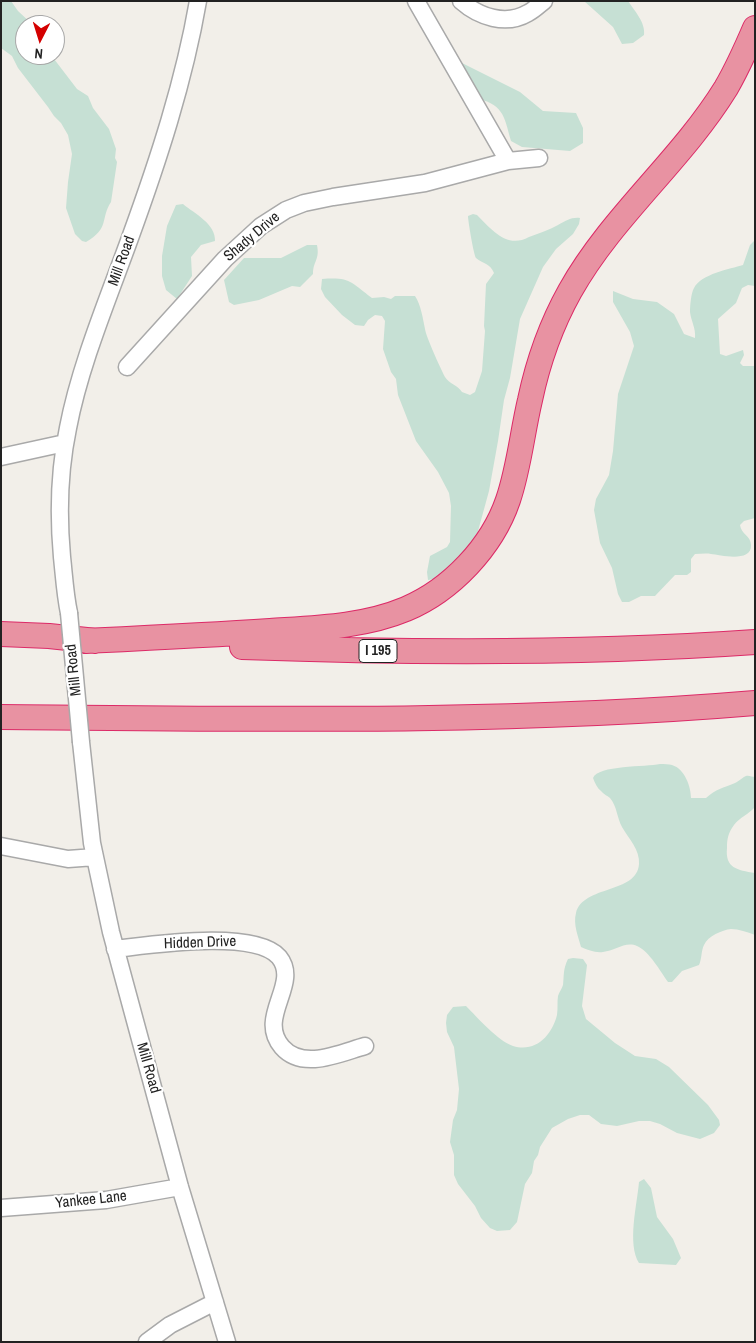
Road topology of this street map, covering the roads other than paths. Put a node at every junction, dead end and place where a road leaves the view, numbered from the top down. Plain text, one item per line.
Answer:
1 (198, 1) edge
2 (416, 1) edge
3 (461, 1) edge
4 (544, 1) edge
5 (755, 28) edge
6 (539, 158) dead end
7 (508, 161) junction
8 (127, 368) dead end
9 (65, 444) junction
10 (1, 457) edge
11 (1, 634) edge
12 (86, 641) junction
13 (755, 642) edge
14 (755, 703) edge
15 (1, 716) edge
16 (1, 846) edge
17 (94, 857) junction
18 (115, 949) junction
19 (365, 1046) dead end
20 (180, 1187) junction
21 (1, 1208) edge
22 (215, 1302) junction
23 (147, 1342) edge
24 (227, 1342) edge

1 - 9 street, Mill Road
2 - 7 street
3 - 4 street
5 - 12 highway
6 - 7 street, Shady Drive
7 - 8 street, Shady Drive
9 - 10 street
9 - 17 street, Mill Road, bridge
11 - 12 highway, I 195
12 - 13 highway, I 195
14 - 15 highway
16 - 17 street
17 - 18 street, Mill Road
18 - 19 street, Hidden Drive
18 - 20 street, Mill Road
20 - 21 street, Yankee Lane
20 - 22 street, Mill Road
22 - 23 street
22 - 24 street, Mill Road

